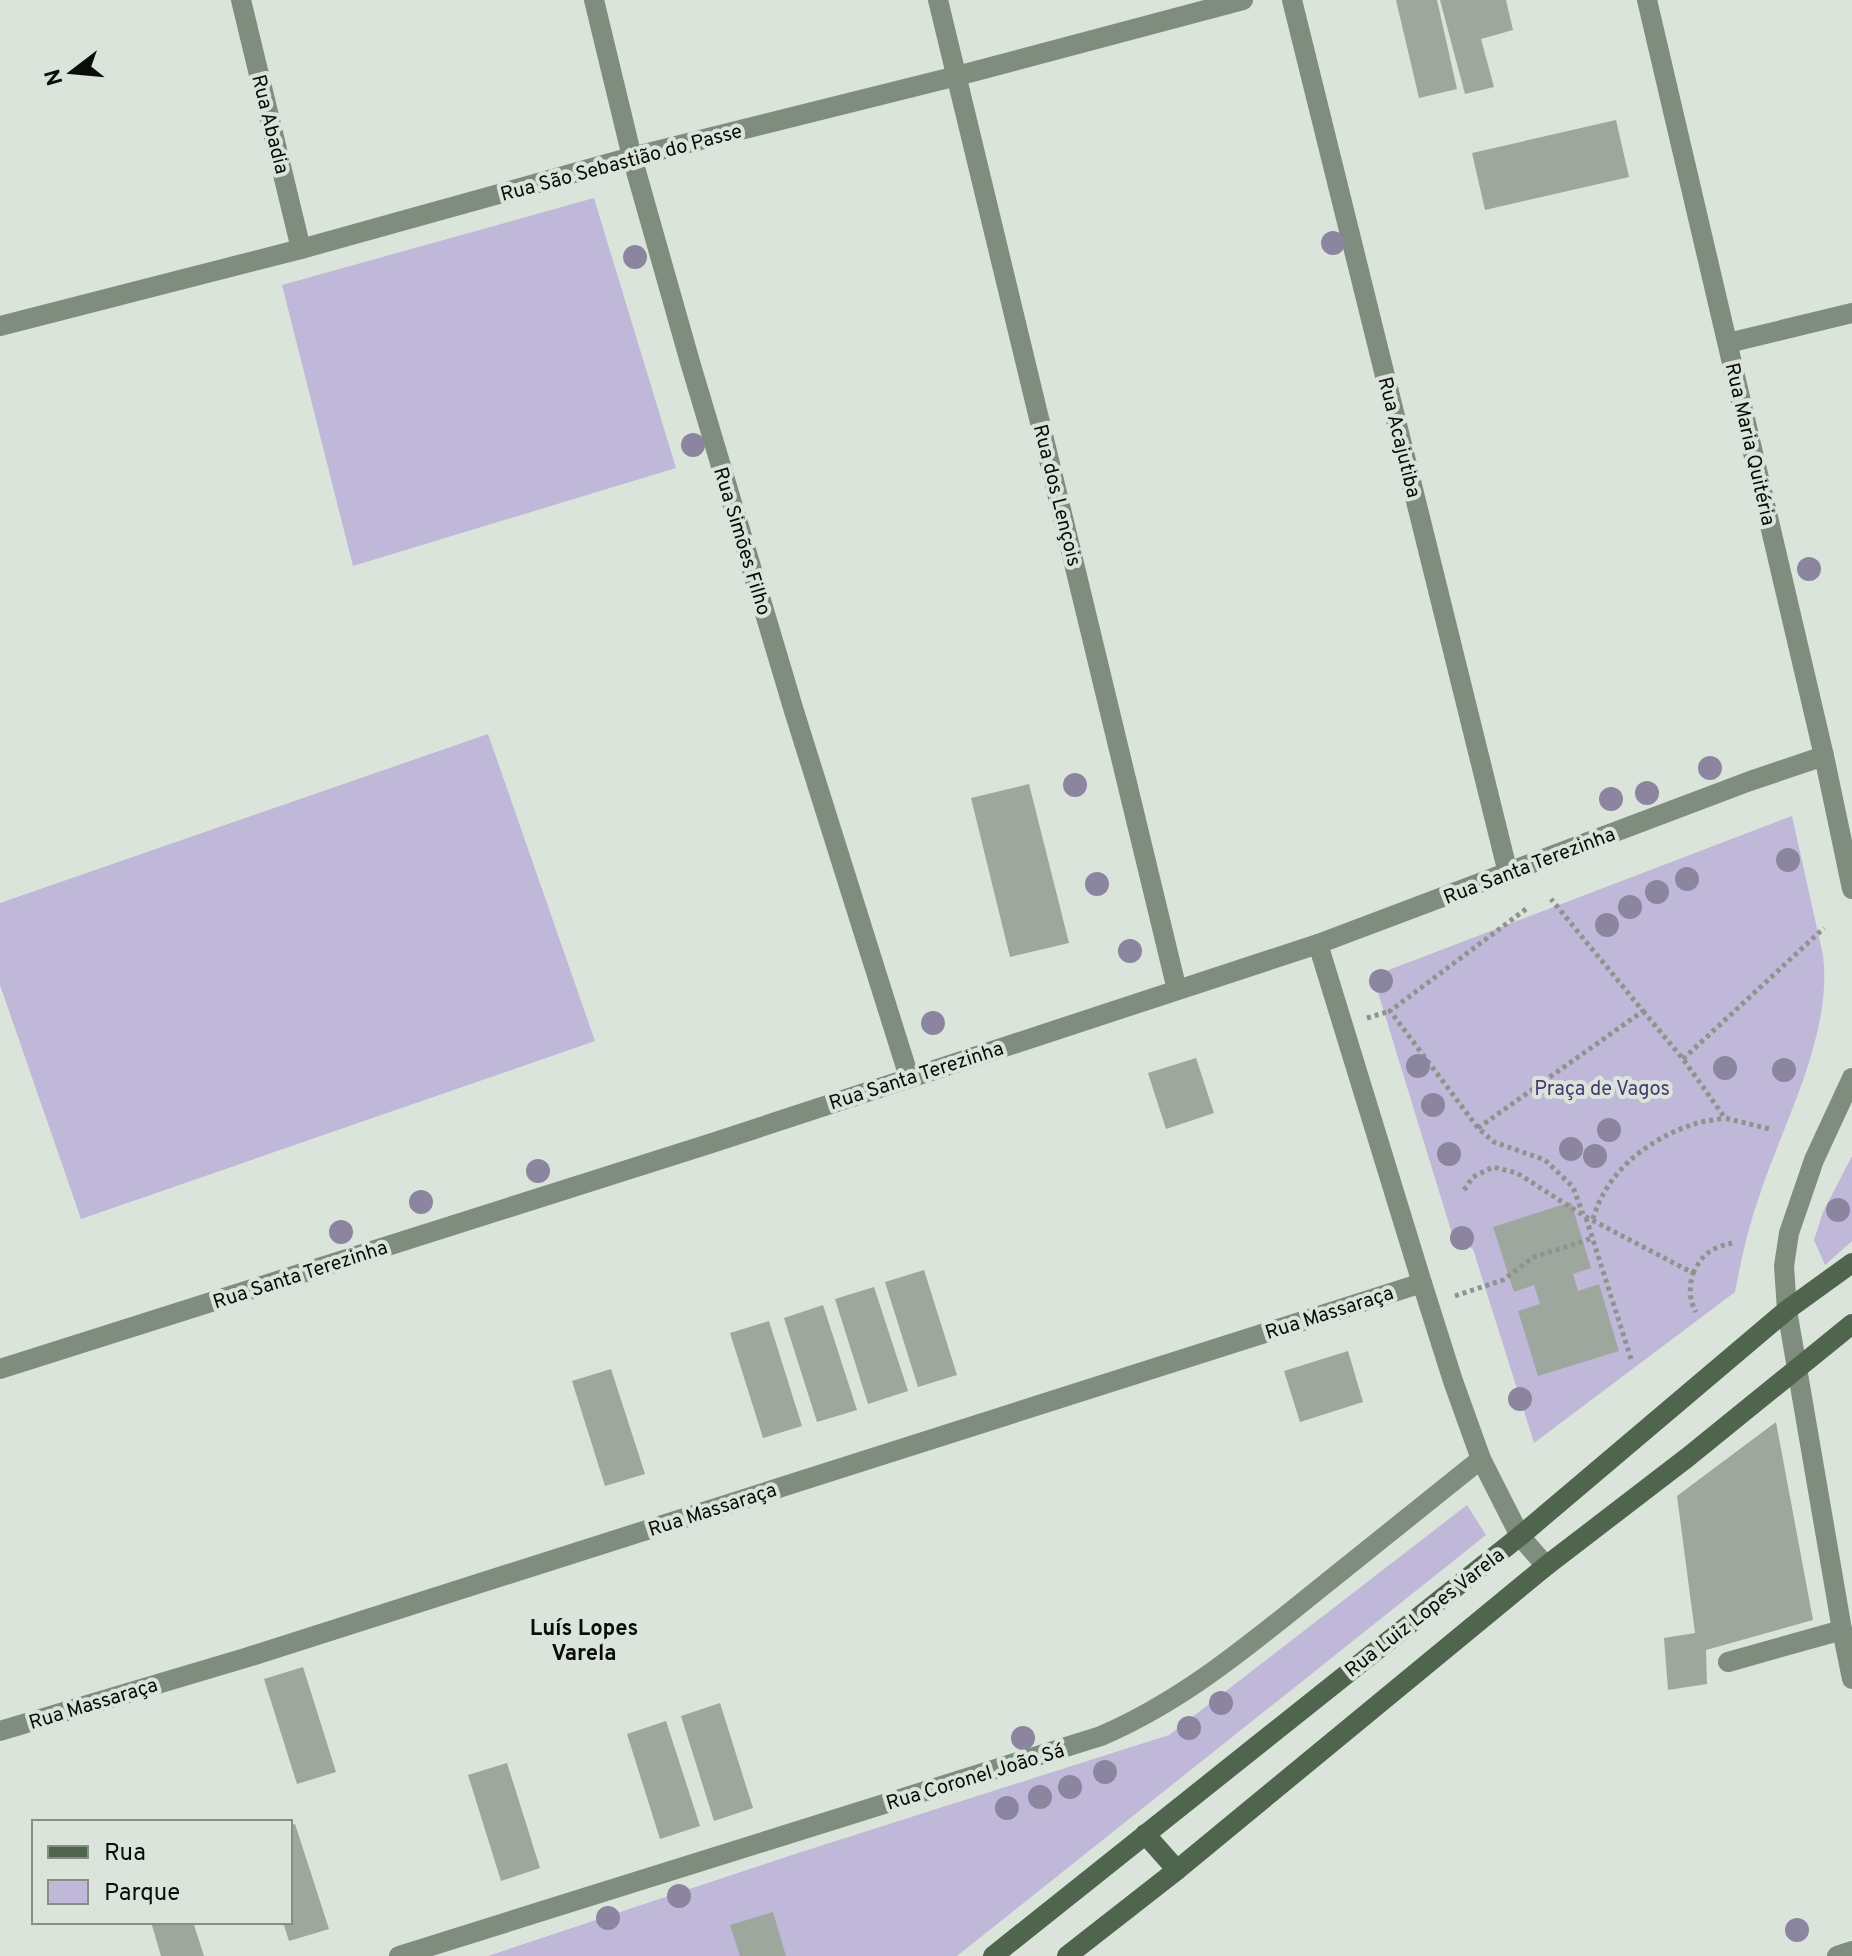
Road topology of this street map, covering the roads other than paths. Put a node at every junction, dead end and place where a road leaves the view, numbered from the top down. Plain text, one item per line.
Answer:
1 (241, 0) edge
2 (594, 0) edge
3 (938, 0) edge
4 (1243, 0) edge
5 (1292, 0) edge
6 (1651, 1) edge
7 (957, 76) junction
8 (632, 157) junction
9 (301, 249) junction
10 (1852, 313) edge
11 (0, 326) edge
12 (1728, 343) junction
13 (1824, 756) junction
14 (1508, 873) junction
15 (1852, 889) edge
16 (1318, 944) junction
17 (1177, 990) junction
18 (909, 1077) junction
19 (1852, 1078) edge
20 (1852, 1263) edge
21 (1422, 1283) junction
22 (1787, 1310) junction
23 (1852, 1324) edge
24 (0, 1369) edge
25 (1797, 1369) junction
26 (1481, 1459) junction
27 (1520, 1536) junction
28 (1546, 1566) junction
29 (1842, 1630) junction
30 (1728, 1662) dead end
31 (1852, 1679) edge
32 (0, 1731) edge
33 (1145, 1834) junction
34 (1177, 1870) junction
35 (1852, 1951) edge
36 (399, 1956) edge
37 (993, 1956) edge
38 (1067, 1956) edge
39 (1837, 1956) edge

1 - 9 street, Rua Abadia
2 - 8 street, Rua Simões Filho
3 - 7 street, Rua dos Lençois
4 - 7 street, Rua São Sebastião do Passe
5 - 14 street, Rua Acajutiba
6 - 12 street, Rua Maria Quitéria
7 - 8 street, Rua São Sebastião do Passe
7 - 17 street, Rua dos Lençois
8 - 9 street, Rua São Sebastião do Passe
8 - 18 street, Rua Simões Filho
9 - 11 street, Rua São Sebastião do Passe
10 - 12 street
12 - 13 street, Rua Maria Quitéria
13 - 14 street, Rua Santa Terezinha
13 - 15 street, Rua Maria Quitéria
14 - 16 street, Rua Santa Terezinha
16 - 17 street, Rua Santa Terezinha
16 - 21 street
17 - 18 street, Rua Santa Terezinha
18 - 24 street, Rua Santa Terezinha
19 - 22 street
20 - 22 main road, Rua Luiz Lopes Varela
21 - 26 street
21 - 32 street, Rua Massaraça
22 - 25 street
22 - 27 main road, Rua Luiz Lopes Varela
23 - 25 main road, Rua Luiz Lopes Varela
25 - 28 main road, Rua Luiz Lopes Varela
25 - 29 street
26 - 27 street
26 - 36 street, Rua Coronel João Sá
27 - 28 street
27 - 33 main road, Rua Luiz Lopes Varela
28 - 34 main road, Rua Luiz Lopes Varela
29 - 30 street
29 - 31 street
33 - 34 main road
33 - 37 main road, Rua Luiz Lopes Varela
34 - 38 main road, Rua Luiz Lopes Varela
35 - 39 street

